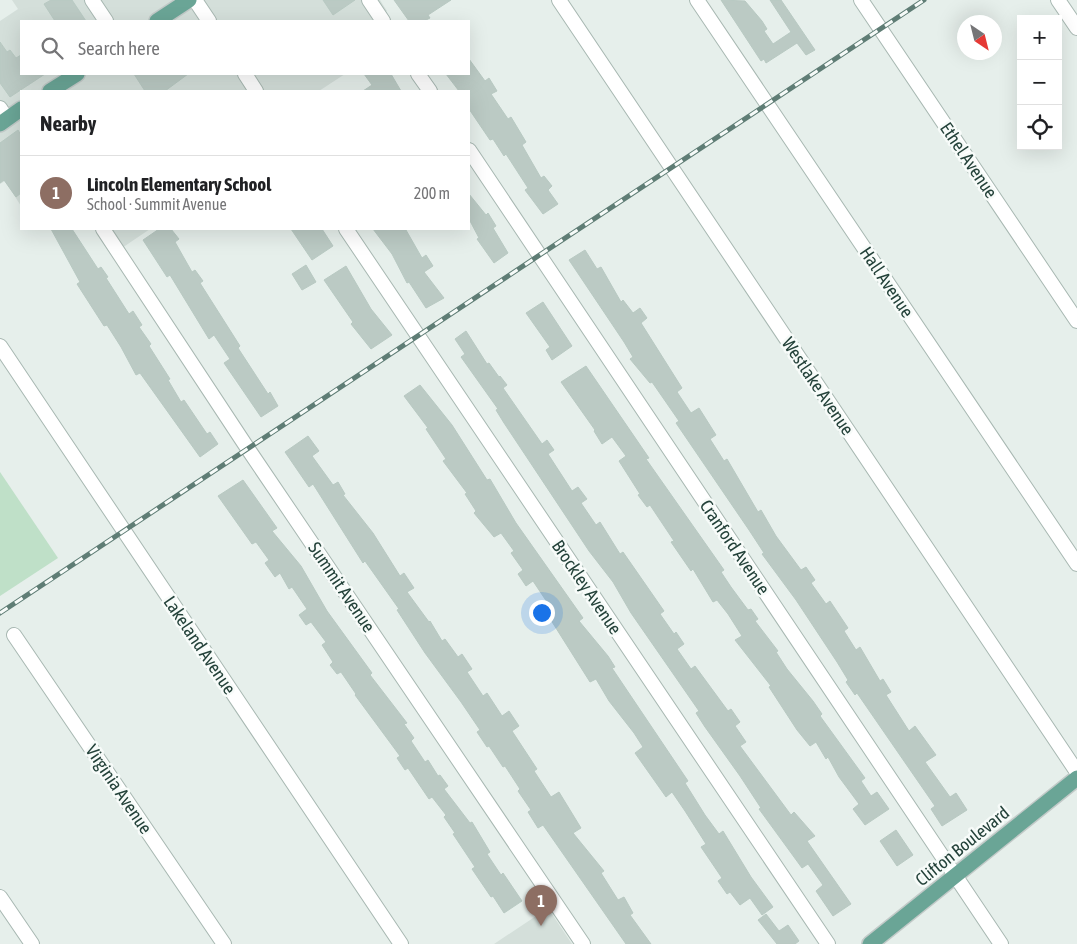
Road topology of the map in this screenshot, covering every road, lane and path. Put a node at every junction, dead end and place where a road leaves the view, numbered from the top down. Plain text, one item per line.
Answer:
1 (92, 0) edge
2 (189, 0) edge
3 (195, 0) edge
4 (369, 0) edge
5 (559, 0) edge
6 (697, 0) edge
7 (861, 0) edge
8 (1058, 0) edge
9 (105, 20) edge
10 (159, 20) edge
11 (209, 20) edge
12 (382, 20) edge
13 (1077, 28) edge
14 (75, 75) edge
15 (246, 75) edge
16 (419, 75) edge
17 (52, 90) edge
18 (255, 90) edge
19 (429, 90) edge
20 (20, 110) edge
21 (2, 117) edge
22 (470, 151) edge
23 (104, 230) edge
24 (347, 230) edge
25 (1077, 321) edge
26 (0, 346) edge
27 (1077, 564) edge
28 (14, 635) dead end
29 (1077, 772) edge
30 (1077, 778) edge
31 (955, 875) junction
32 (0, 897) edge
33 (32, 944) edge
34 (224, 944) edge
35 (401, 944) edge
36 (583, 944) edge
37 (828, 944) edge
38 (870, 944) edge
39 (1001, 944) edge

1 - 9 street
2 - 10 main road
3 - 11 street
4 - 12 street
5 - 29 street, Westlake Avenue
6 - 27 street, Hall Avenue
7 - 25 street, Ethel Avenue
8 - 13 street
14 - 17 main road
15 - 18 street
16 - 19 street
20 - 21 main road
22 - 31 street, Cranford Avenue
23 - 36 street, Summit Avenue
24 - 37 street, Brockley Avenue
26 - 35 street, Lakeland Avenue
28 - 34 street, Virginia Avenue
30 - 31 main road, Clifton Boulevard
31 - 38 main road, Clifton Boulevard
31 - 39 street, Cranford Avenue
32 - 33 street

